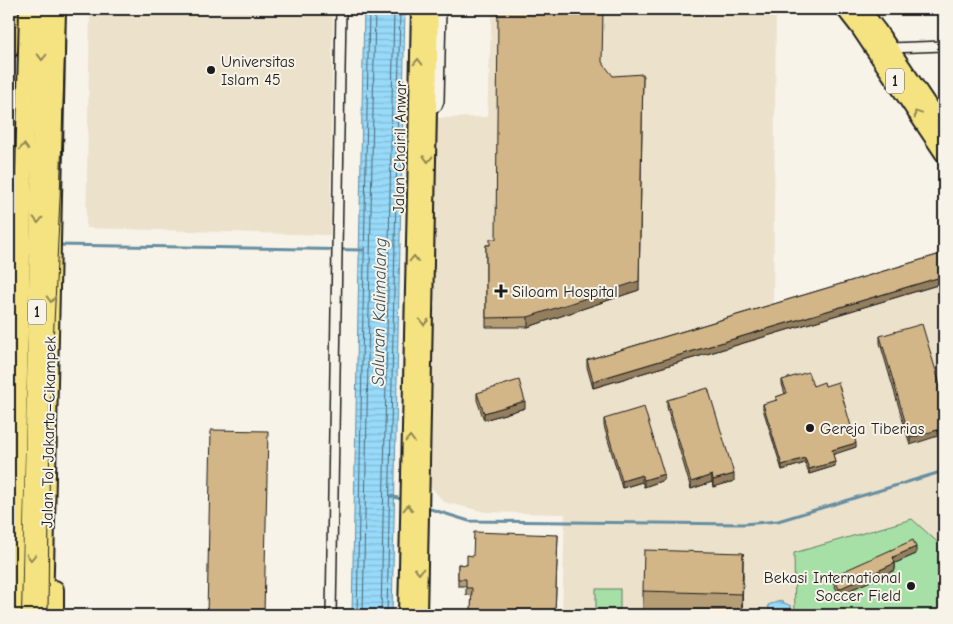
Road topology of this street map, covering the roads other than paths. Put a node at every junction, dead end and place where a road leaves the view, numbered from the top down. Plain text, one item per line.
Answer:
1 (10, 9) edge
2 (28, 9) edge
3 (43, 9) edge
4 (57, 9) edge
5 (341, 9) edge
6 (419, 9) edge
7 (431, 9) edge
8 (441, 9) edge
9 (845, 9) edge
10 (861, 9) edge
11 (944, 46) edge
12 (889, 48) junction
13 (9, 50) edge
14 (423, 111) junction
15 (944, 130) edge
16 (944, 154) edge
17 (47, 488) junction
18 (414, 528) junction
19 (13, 615) edge
20 (30, 615) edge
21 (44, 615) edge
22 (55, 615) edge
23 (331, 615) edge
24 (406, 615) edge
25 (419, 615) edge

1 - 13 highway
19 -> 2 highway, 1
3 -> 20 highway, 1
4 -> 17 highway, Jalan Tol Jakarta–Cikampek / 1
5 - 23 street
14 -> 6 main road, Jalan Chairil Anwar
7 - 14 main road, Jalan Chairil Anwar
8 - 14 street
16 -> 9 highway, 1
10 - 12 highway, 1
11 - 12 street
12 - 15 highway, 1
14 - 18 main road, Jalan Chairil Anwar
17 - 21 highway, Jalan Tol Jakarta–Cikampek / 1
17 - 22 highway
18 - 24 main road, Jalan Chairil Anwar
18 -> 25 main road, Jalan Chairil Anwar

